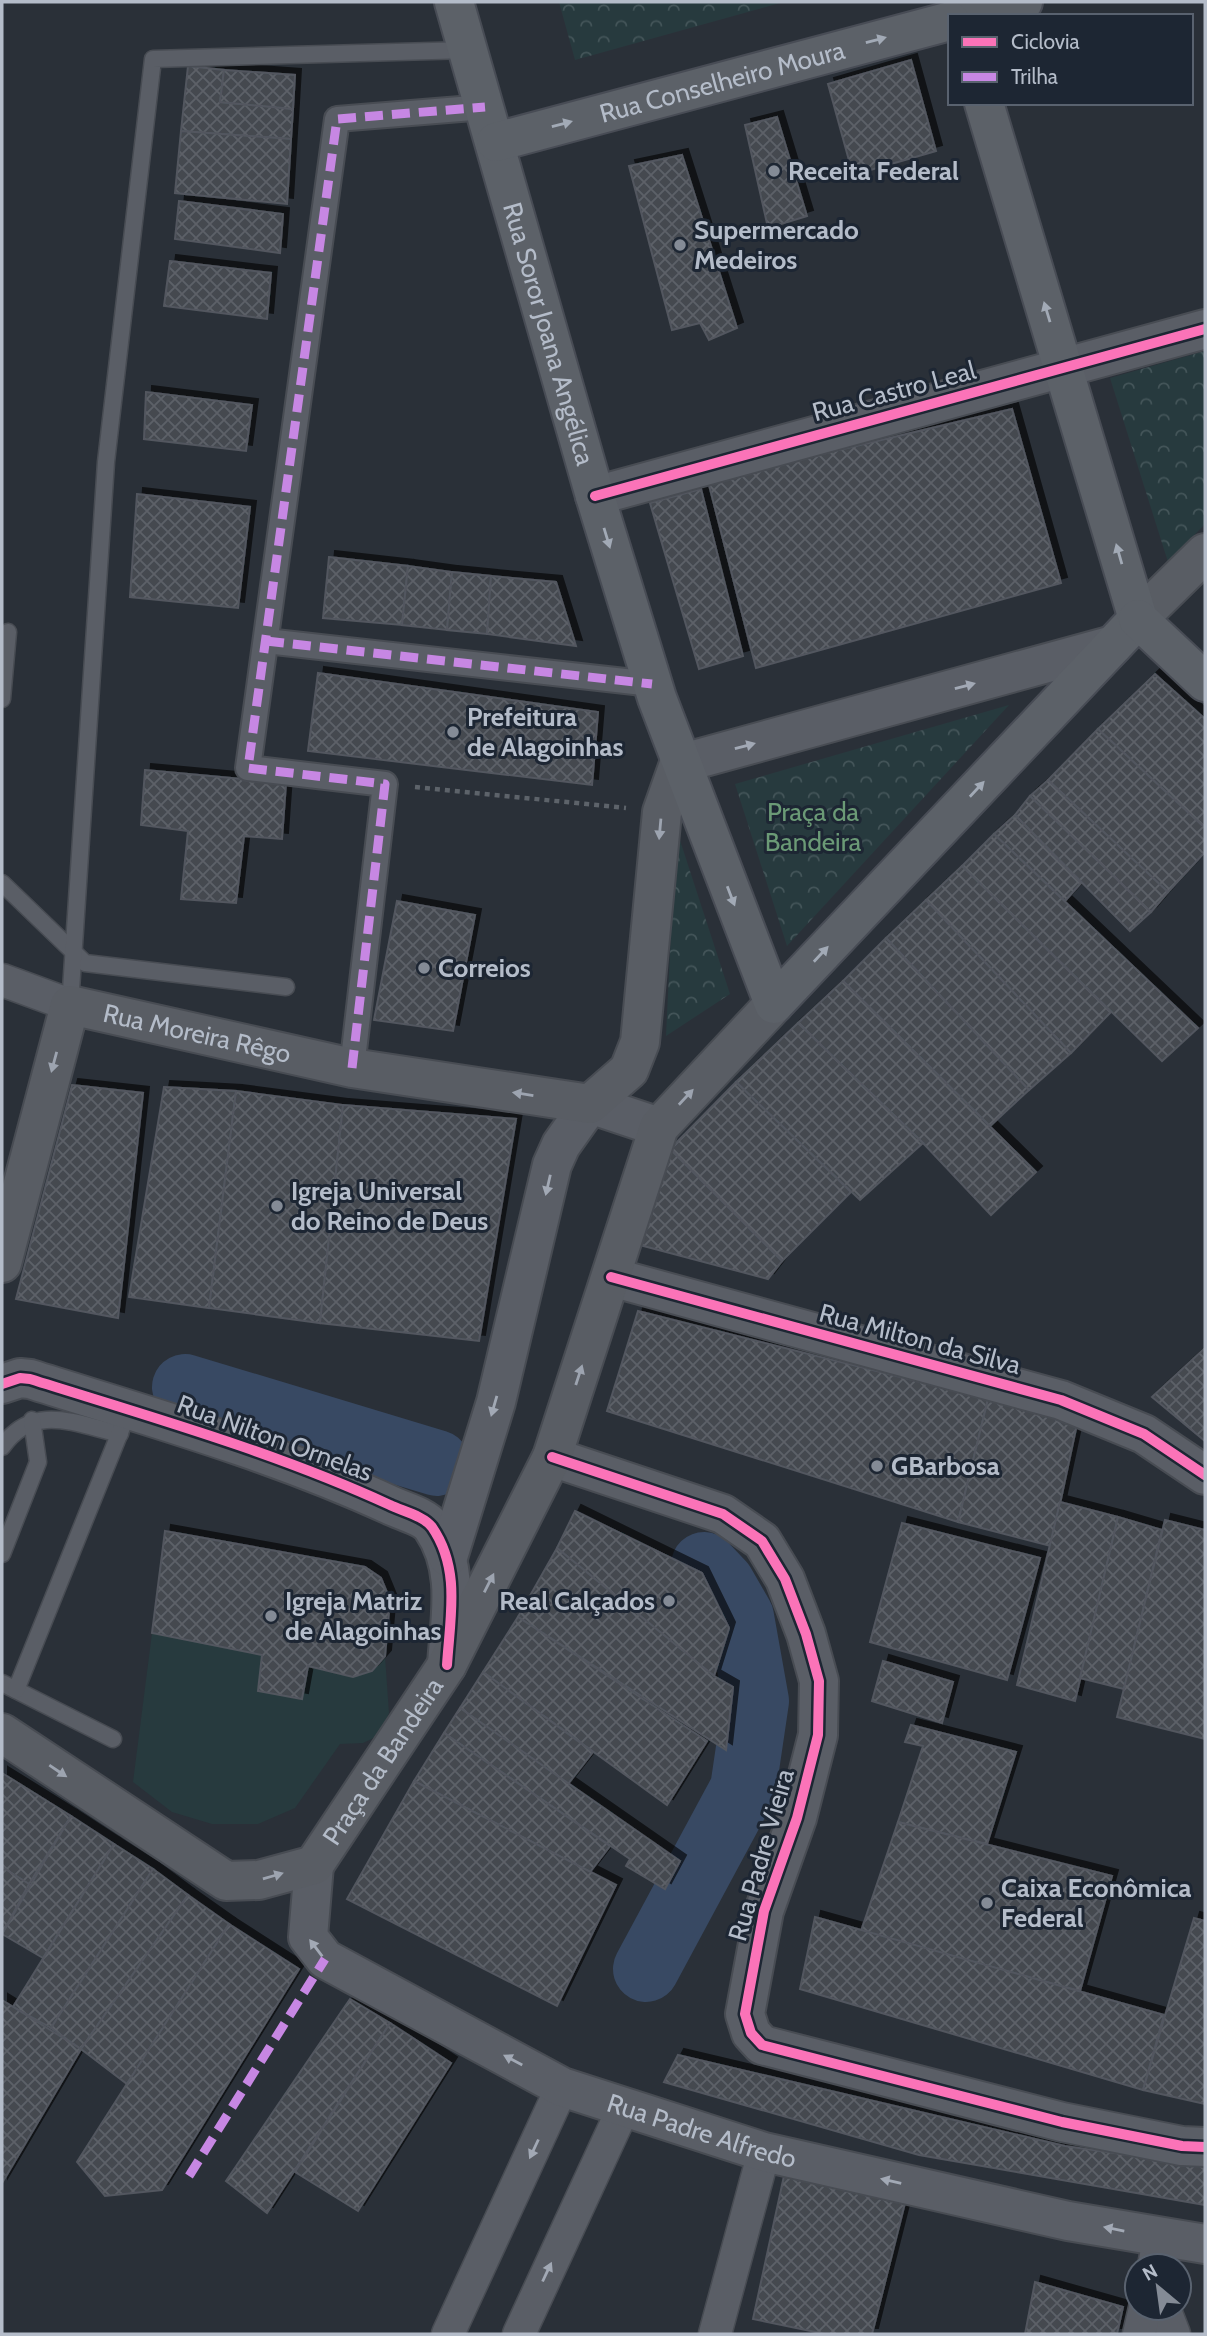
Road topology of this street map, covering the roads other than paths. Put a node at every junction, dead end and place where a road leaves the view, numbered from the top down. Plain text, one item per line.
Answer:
1 (454, 2) edge
2 (1023, 2) edge
3 (977, 14) edge
4 (948, 21) edge
5 (468, 50) junction
6 (985, 105) edge
7 (490, 124) junction
8 (1205, 329) edge
9 (1064, 368) junction
10 (594, 496) junction
11 (1205, 553) edge
12 (8, 632) dead end
13 (1125, 632) junction
14 (266, 641) junction
15 (1205, 682) edge
16 (652, 684) junction
17 (2, 699) edge
18 (680, 764) junction
19 (2, 883) edge
20 (74, 953) junction
21 (2, 980) edge
22 (286, 987) dead end
23 (774, 1003) junction
24 (69, 1005) junction
25 (352, 1068) junction
26 (590, 1104) junction
27 (659, 1126) junction
28 (2, 1263) edge
29 (611, 1277) junction
30 (2, 1384) edge
31 (32, 1420) junction
32 (125, 1422) junction
33 (2, 1447) edge
34 (552, 1457) junction
35 (1205, 1475) edge
36 (2, 1554) edge
37 (448, 1557) junction
38 (447, 1665) junction
39 (9, 1686) edge
40 (2, 1733) edge
41 (113, 1739) dead end
42 (314, 1865) junction
43 (562, 2087) junction
44 (624, 2106) junction
45 (1205, 2147) edge
46 (764, 2152) junction
47 (1205, 2244) edge
48 (1157, 2252) edge
49 (448, 2334) edge
50 (519, 2334) edge
51 (715, 2334) edge

1 - 5 main road, Rua Soror Joana Angélica
2 - 3 main road
7 -> 4 main road, Rua Conselheiro Moura
5 - 7 main road, Rua Soror Joana Angélica
5 - 20 lane
9 -> 6 main road
7 - 10 main road, Rua Soror Joana Angélica
7 - 14 street
8 - 9 street, Rua Castro Leal
9 - 10 street, Rua Castro Leal
13 -> 9 main road
10 -> 16 main road, Rua Soror Joana Angélica
11 - 13 main road
12 - 17 lane
13 - 15 main road
18 -> 13 street
23 -> 13 main road, Praça da Bandeira
14 - 16 street
14 - 25 street
16 - 18 main road, Rua Soror Joana Angélica
18 -> 23 main road
18 -> 26 main road
19 - 20 lane
20 - 22 lane
20 - 24 lane
21 - 24 street
27 -> 23 main road, Praça da Bandeira
24 - 25 main road, Rua Moreira Rêgo
24 -> 28 main road, Rua Moreira Rêgo
26 -> 25 main road, Rua Moreira Rêgo
26 - 27 street
26 -> 37 street
27 - 29 main road, Praça da Bandeira
34 -> 29 main road, Praça da Bandeira
29 - 35 street, Rua Milton da Silva
30 - 32 street, Rua Nilton Ornelas
31 - 32 lane
31 - 33 lane
31 - 36 lane
32 - 37 street, Rua Nilton Ornelas
32 - 39 lane
38 -> 34 main road, Praça da Bandeira
34 - 45 street, Rua Padre Vieira
37 - 38 street, Rua Nilton Ornelas
38 - 42 main road, Praça da Bandeira
39 - 41 lane
40 -> 42 main road, Praça da Bandeira
43 -> 42 street, Rua Padre Alfredo
43 - 44 street, Rua Padre Alfredo
43 -> 49 street
44 - 46 street, Rua Padre Alfredo
50 -> 44 street
48 -> 46 street, Rua Padre Alfredo
46 - 51 street
47 - 48 street, Rua Padre Alfredo

